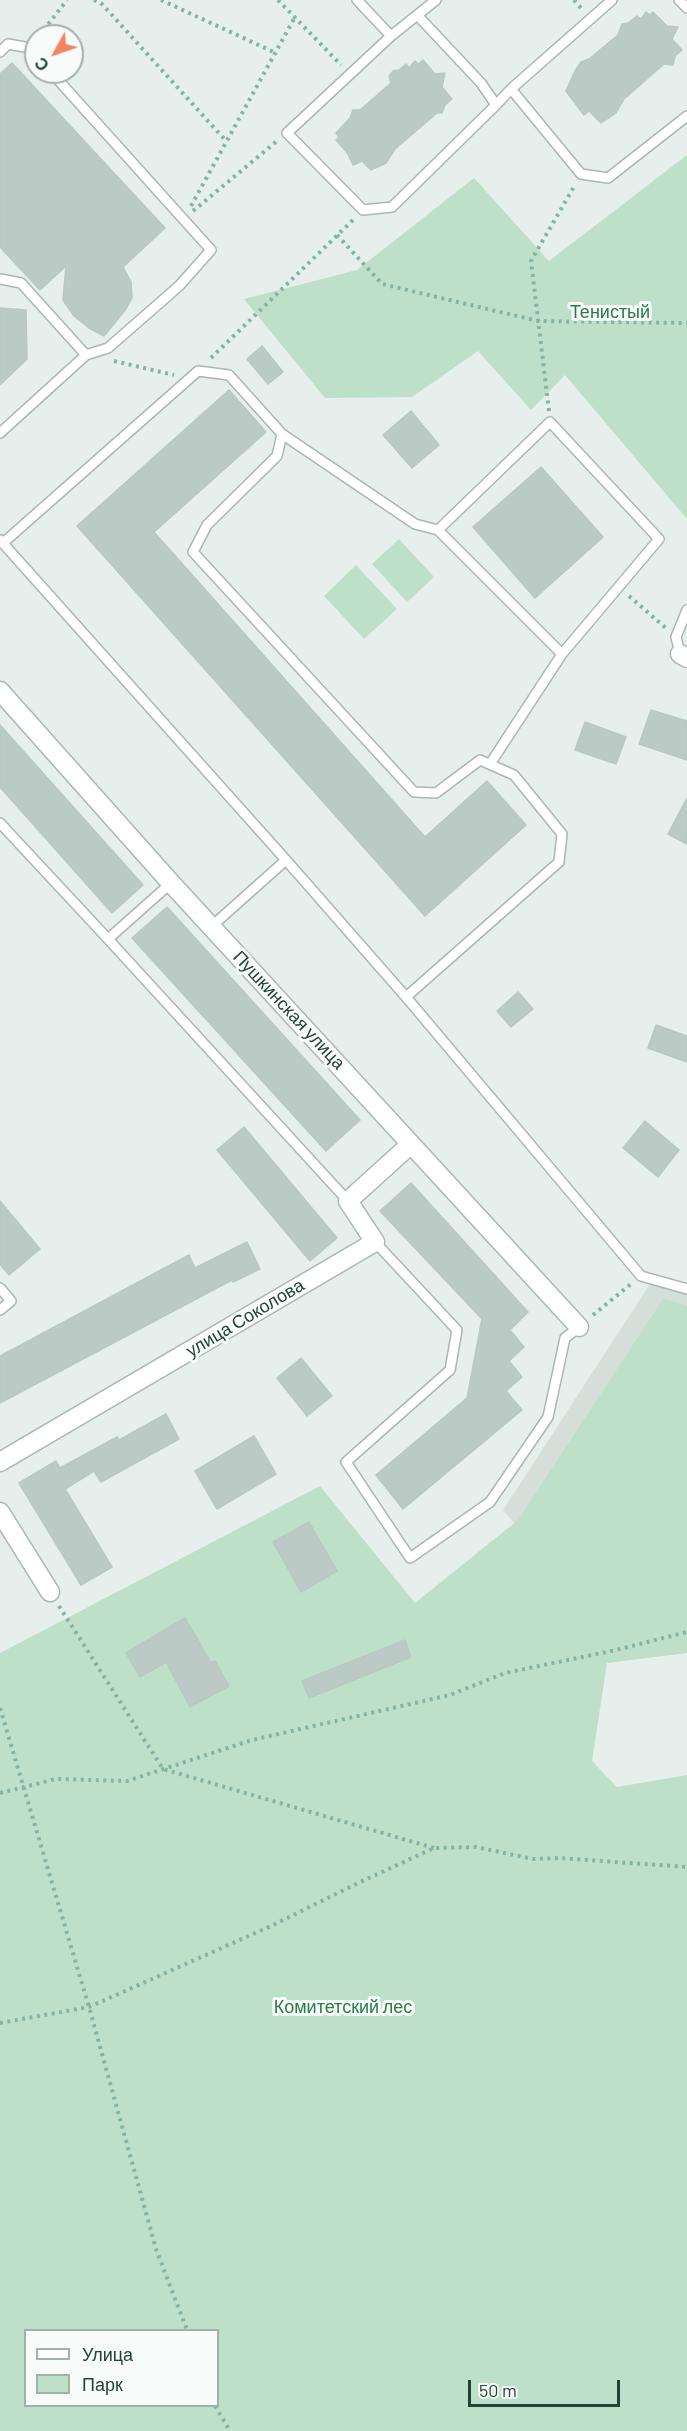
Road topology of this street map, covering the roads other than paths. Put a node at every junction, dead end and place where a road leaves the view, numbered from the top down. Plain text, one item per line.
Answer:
1 (357, 0) edge
2 (436, 0) edge
3 (612, 0) edge
4 (679, 0) edge
5 (687, 8) edge
6 (418, 16) junction
7 (391, 36) junction
8 (24, 47) edge
9 (0, 52) edge
10 (62, 84) edge
11 (511, 89) junction
12 (496, 105) junction
13 (687, 116) edge
14 (0, 279) edge
15 (86, 355) junction
16 (0, 433) edge
17 (282, 434) junction
18 (438, 530) junction
19 (1, 542) edge
20 (687, 610) edge
21 (681, 650) edge
22 (562, 654) junction
23 (0, 692) edge
24 (490, 764) junction
25 (0, 823) edge
26 (286, 860) junction
27 (171, 883) junction
28 (212, 926) junction
29 (108, 939) junction
30 (406, 997) junction
31 (411, 1144) junction
32 (348, 1201) junction
33 (375, 1242) junction
34 (0, 1288) edge
35 (687, 1289) edge
36 (0, 1310) edge
37 (579, 1327) joint
38 (0, 1462) edge
39 (0, 1512) edge
40 (50, 1592) road end

1 - 7 lane
2 - 6 lane
3 - 11 lane
4 - 5 lane
6 - 7 lane
6 - 12 lane
7 - 12 lane
8 - 9 lane
10 - 15 lane
11 - 12 lane
11 - 13 lane
14 - 15 lane
15 - 16 lane
17 - 18 lane
17 - 19 lane
17 - 24 lane
18 - 22 lane
18 - 22 lane
19 - 26 lane
20 - 21 lane
22 - 24 lane
23 - 27 street, Пушкинская улица
24 - 30 lane
25 - 29 lane
26 - 28 lane
26 - 30 lane
27 - 28 street, Пушкинская улица
27 - 29 lane
28 - 31 street, Пушкинская улица
29 - 32 lane
30 - 35 lane
31 - 32 street
31 - 37 street, Пушкинская улица
32 - 33 street
33 - 37 lane
33 - 38 street, улица Соколова
34 - 36 lane
39 - 40 street

